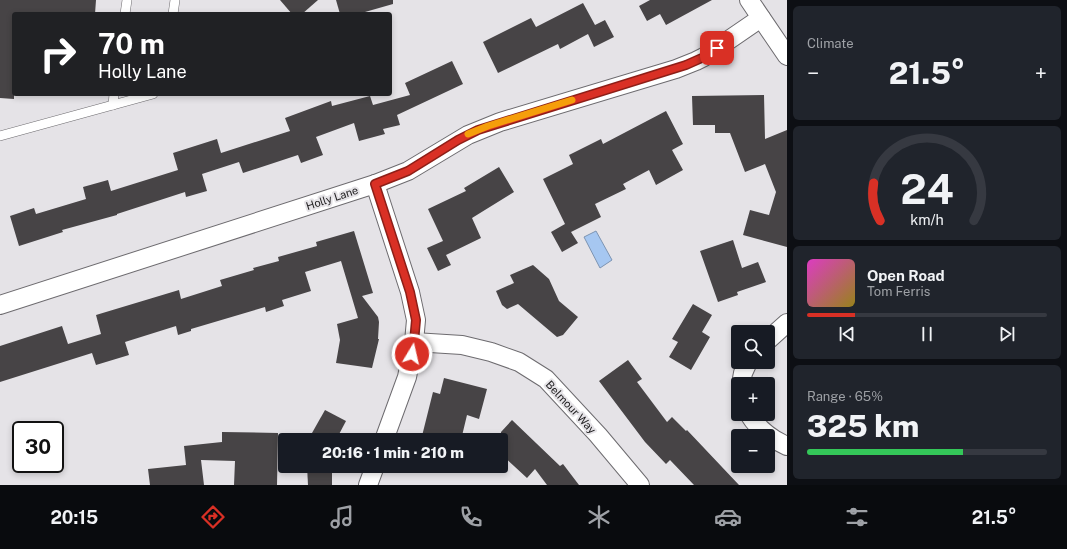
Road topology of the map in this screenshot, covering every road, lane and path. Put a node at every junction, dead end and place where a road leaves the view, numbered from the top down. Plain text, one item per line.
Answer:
1 (127, 0) edge
2 (175, 0) edge
3 (749, 0) edge
4 (125, 12) edge
5 (173, 12) edge
6 (761, 18) junction
7 (787, 56) edge
8 (114, 96) edge
9 (145, 96) edge
10 (113, 105) junction
11 (0, 136) edge
12 (375, 184) junction
13 (0, 305) edge
14 (787, 323) edge
15 (775, 334) edge
16 (414, 342) junction
17 (754, 421) edge
18 (386, 433) edge
19 (787, 446) edge
20 (372, 473) edge
21 (368, 485) edge
22 (640, 485) edge

1 - 4 lane
2 - 5 lane
3 - 6 street
6 - 7 street
6 - 12 street, Holly Lane
8 - 10 lane
9 - 10 lane
10 - 11 lane
12 - 13 street, Holly Lane
12 - 16 street
14 - 15 street
16 - 18 street
16 - 22 street, Belmour Way
17 - 19 street
20 - 21 street

